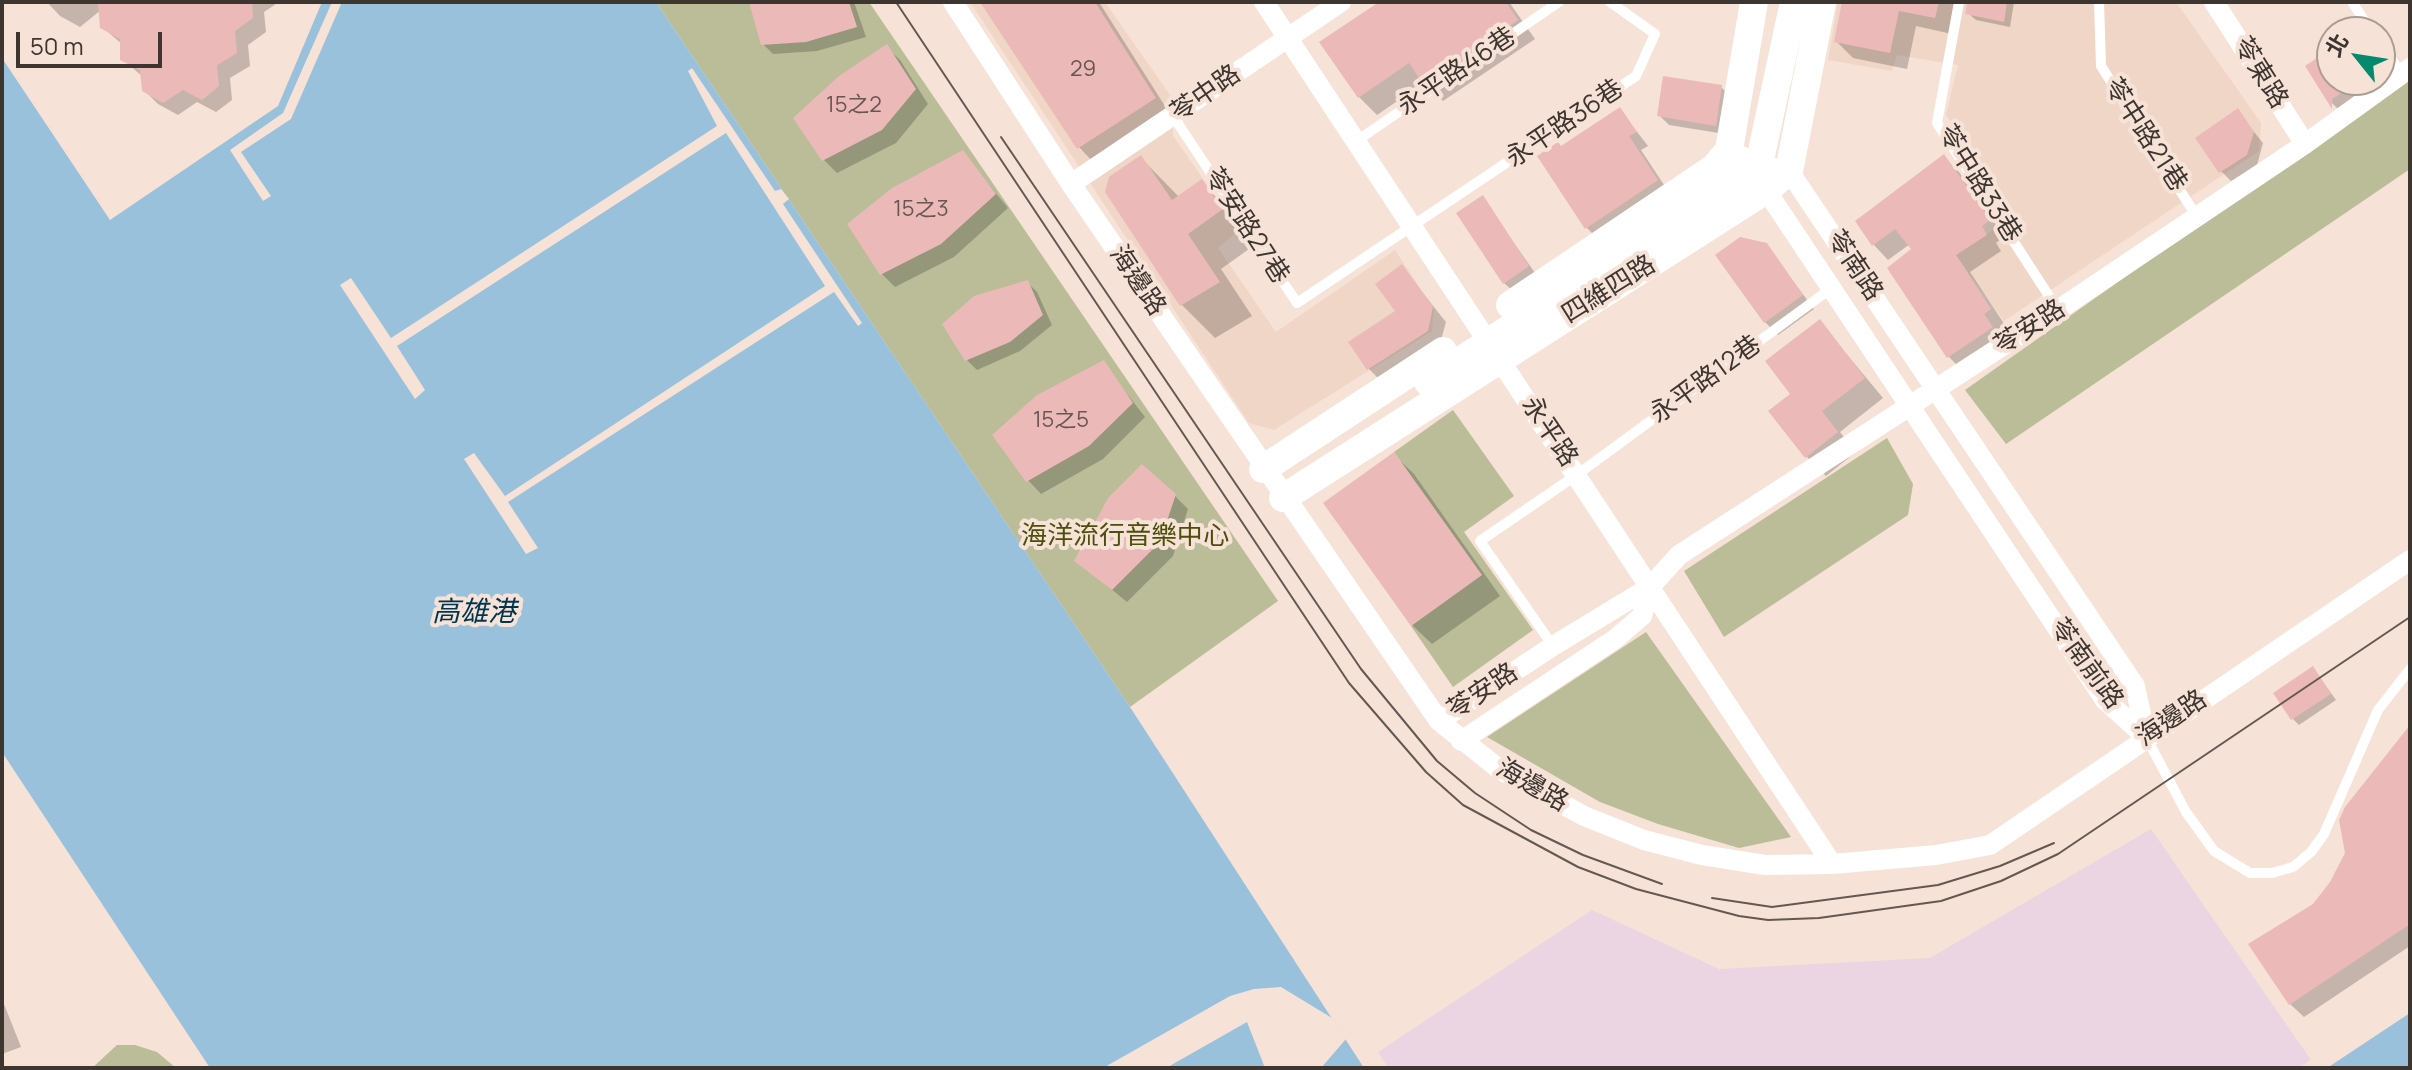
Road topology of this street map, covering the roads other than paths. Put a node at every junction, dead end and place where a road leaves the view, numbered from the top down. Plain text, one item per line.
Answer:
1 (953, 2) edge
2 (1264, 2) edge
3 (1341, 2) edge
4 (1559, 2) edge
5 (1610, 2) edge
6 (1754, 2) edge
7 (1794, 2) edge
8 (1822, 2) edge
9 (1959, 2) edge
10 (2099, 2) edge
11 (2214, 2) edge
12 (1287, 38) junction
13 (2406, 71) edge
14 (1173, 116) junction
15 (1355, 142) junction
16 (2305, 144) junction
17 (1729, 150) junction
18 (1789, 171) junction
19 (1762, 178) junction
20 (1071, 184) junction
21 (2197, 217) junction
22 (1410, 228) junction
23 (1833, 287) junction
24 (2058, 310) junction
25 (1488, 343) junction
26 (1936, 386) junction
27 (1911, 403) junction
28 (1578, 474) junction
29 (1273, 484) junction
30 (2410, 560) edge
31 (1650, 587) junction
32 (1553, 646) junction
33 (2410, 669) edge
34 (1439, 721) junction
35 (2146, 737) junction
36 (1461, 741) junction
37 (1832, 864) junction

1 - 20 street, 海邊路
2 - 12 street, 永平路
3 - 12 street, 苓中路
4 - 15 lane, 永平路46巷
5 - 22 lane, 永平路36巷
6 - 17 street
7 - 19 street
8 - 18 street
9 - 24 lane, 苓中路33巷
10 - 21 lane, 苓中路21巷
11 - 16 street, 苓東路
12 - 14 street, 苓中路
12 - 15 street, 永平路
13 - 16 street, 苓安路
14 - 20 street, 苓中路
14 - 22 lane, 苓安路27巷
15 - 22 street, 永平路
16 - 21 street, 苓安路
17 - 19 street, 苓南路
17 - 25 street, 四維四路
18 - 19 street, 四維四路
18 - 26 street, 苓南路
19 - 23 street, 苓南路
19 - 25 street, 四維四路
20 - 29 street, 海邊路
21 - 24 street, 苓安路
22 - 25 street, 永平路
23 - 27 street, 苓南路
23 - 28 lane, 永平路12巷
24 - 26 street, 苓安路
25 - 28 street, 永平路
25 - 29 street, 四維四路
25 - 29 street, 四維四路
26 - 27 street, 苓安路
26 - 35 street, 苓南前路
27 - 31 street, 苓安路
27 - 35 street, 苓南前路
28 - 31 street, 永平路
28 - 32 lane, 永平路12巷
29 - 34 street, 海邊路
30 - 35 street, 海邊路
31 - 32 street, 苓安路
31 - 36 street, 苓安路
31 - 37 street, 永平路
32 - 34 street, 苓安路
33 - 35 lane
34 - 36 street, 海邊路
35 - 37 street, 海邊路
36 - 37 street, 海邊路

